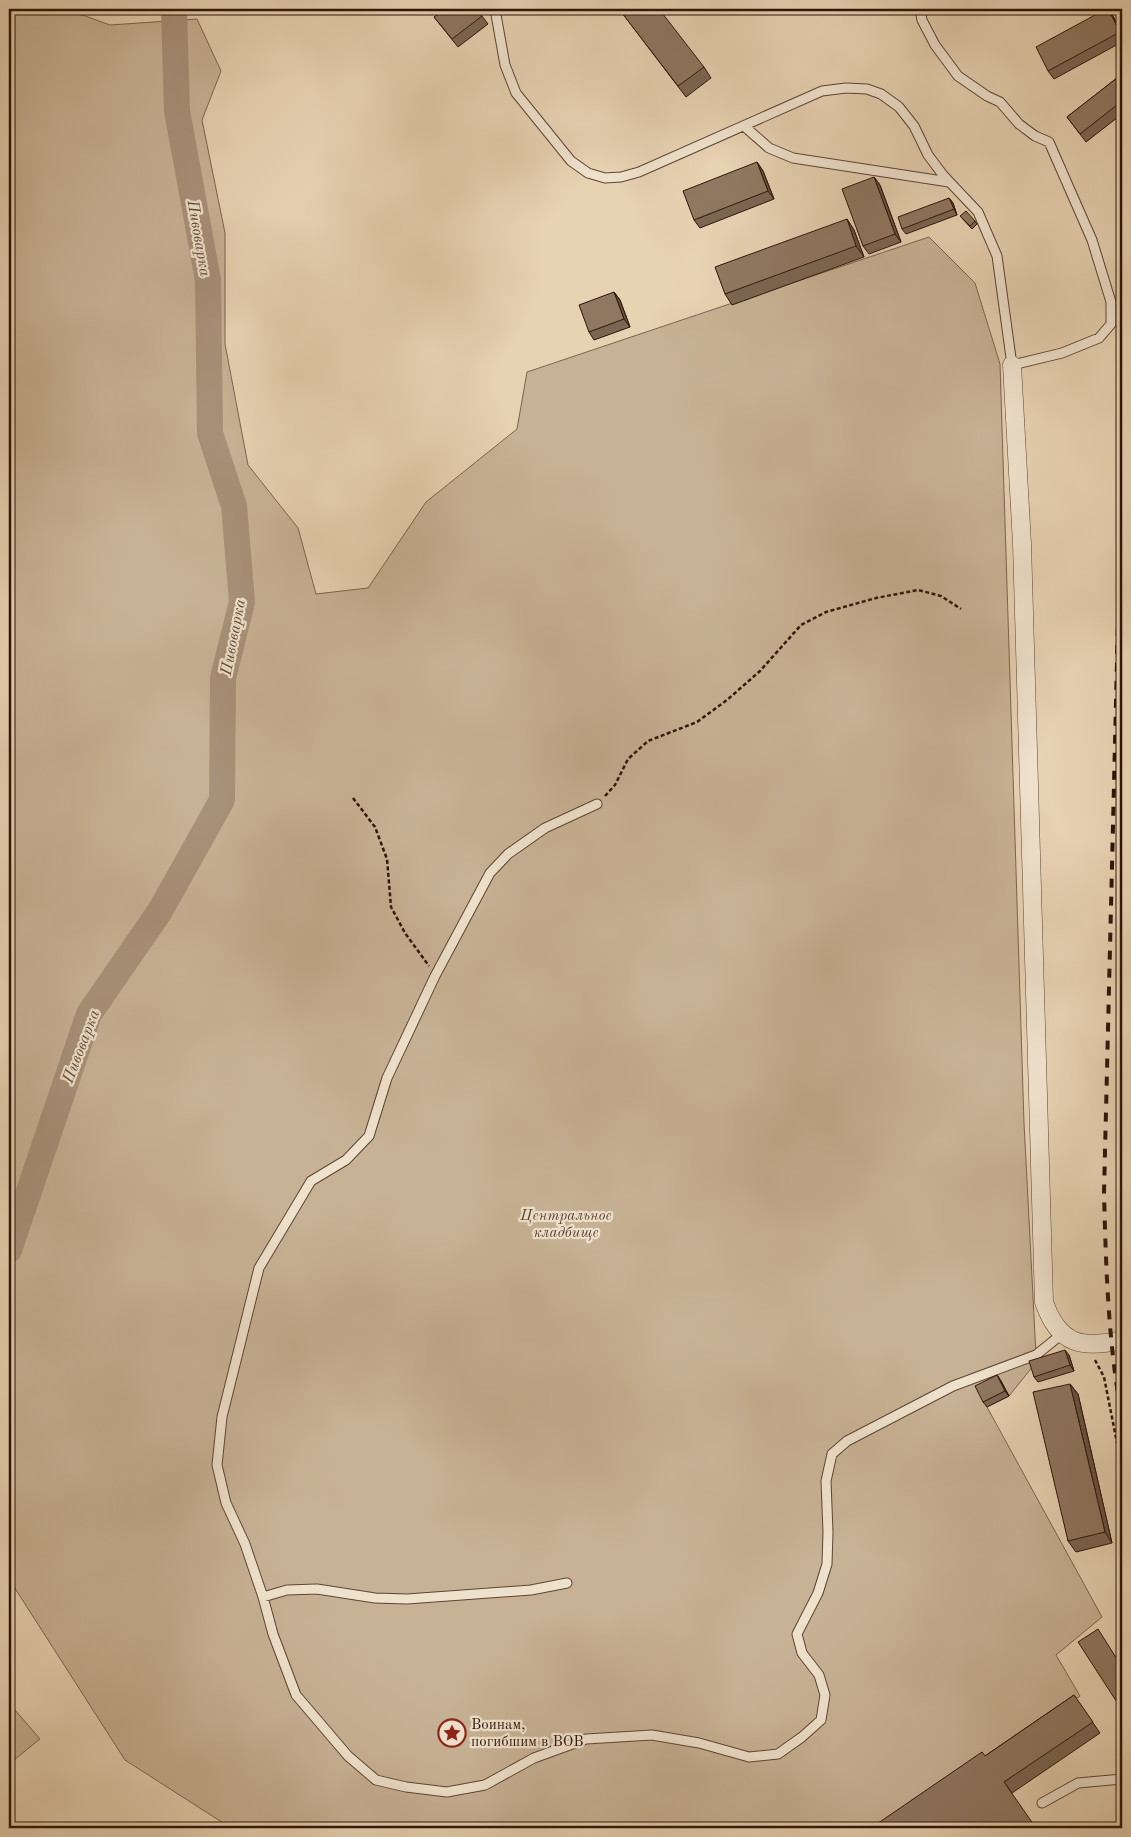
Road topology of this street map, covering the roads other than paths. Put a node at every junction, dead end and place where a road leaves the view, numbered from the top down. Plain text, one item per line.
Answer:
1 (495, 9) edge
2 (920, 9) edge
3 (744, 126) junction
4 (949, 182) junction
5 (1012, 365) junction
6 (597, 804) road end
7 (1062, 1334) junction
8 (1122, 1340) edge
9 (567, 1583) dead end
10 (263, 1597) junction
11 (1122, 1779) edge
12 (1042, 1803) dead end

1 - 3 lane
2 - 5 lane
3 - 4 lane
3 - 4 lane
4 - 5 lane
5 - 7 street
6 - 10 lane
7 - 8 street
7 - 10 lane
9 - 10 lane
11 - 12 lane

